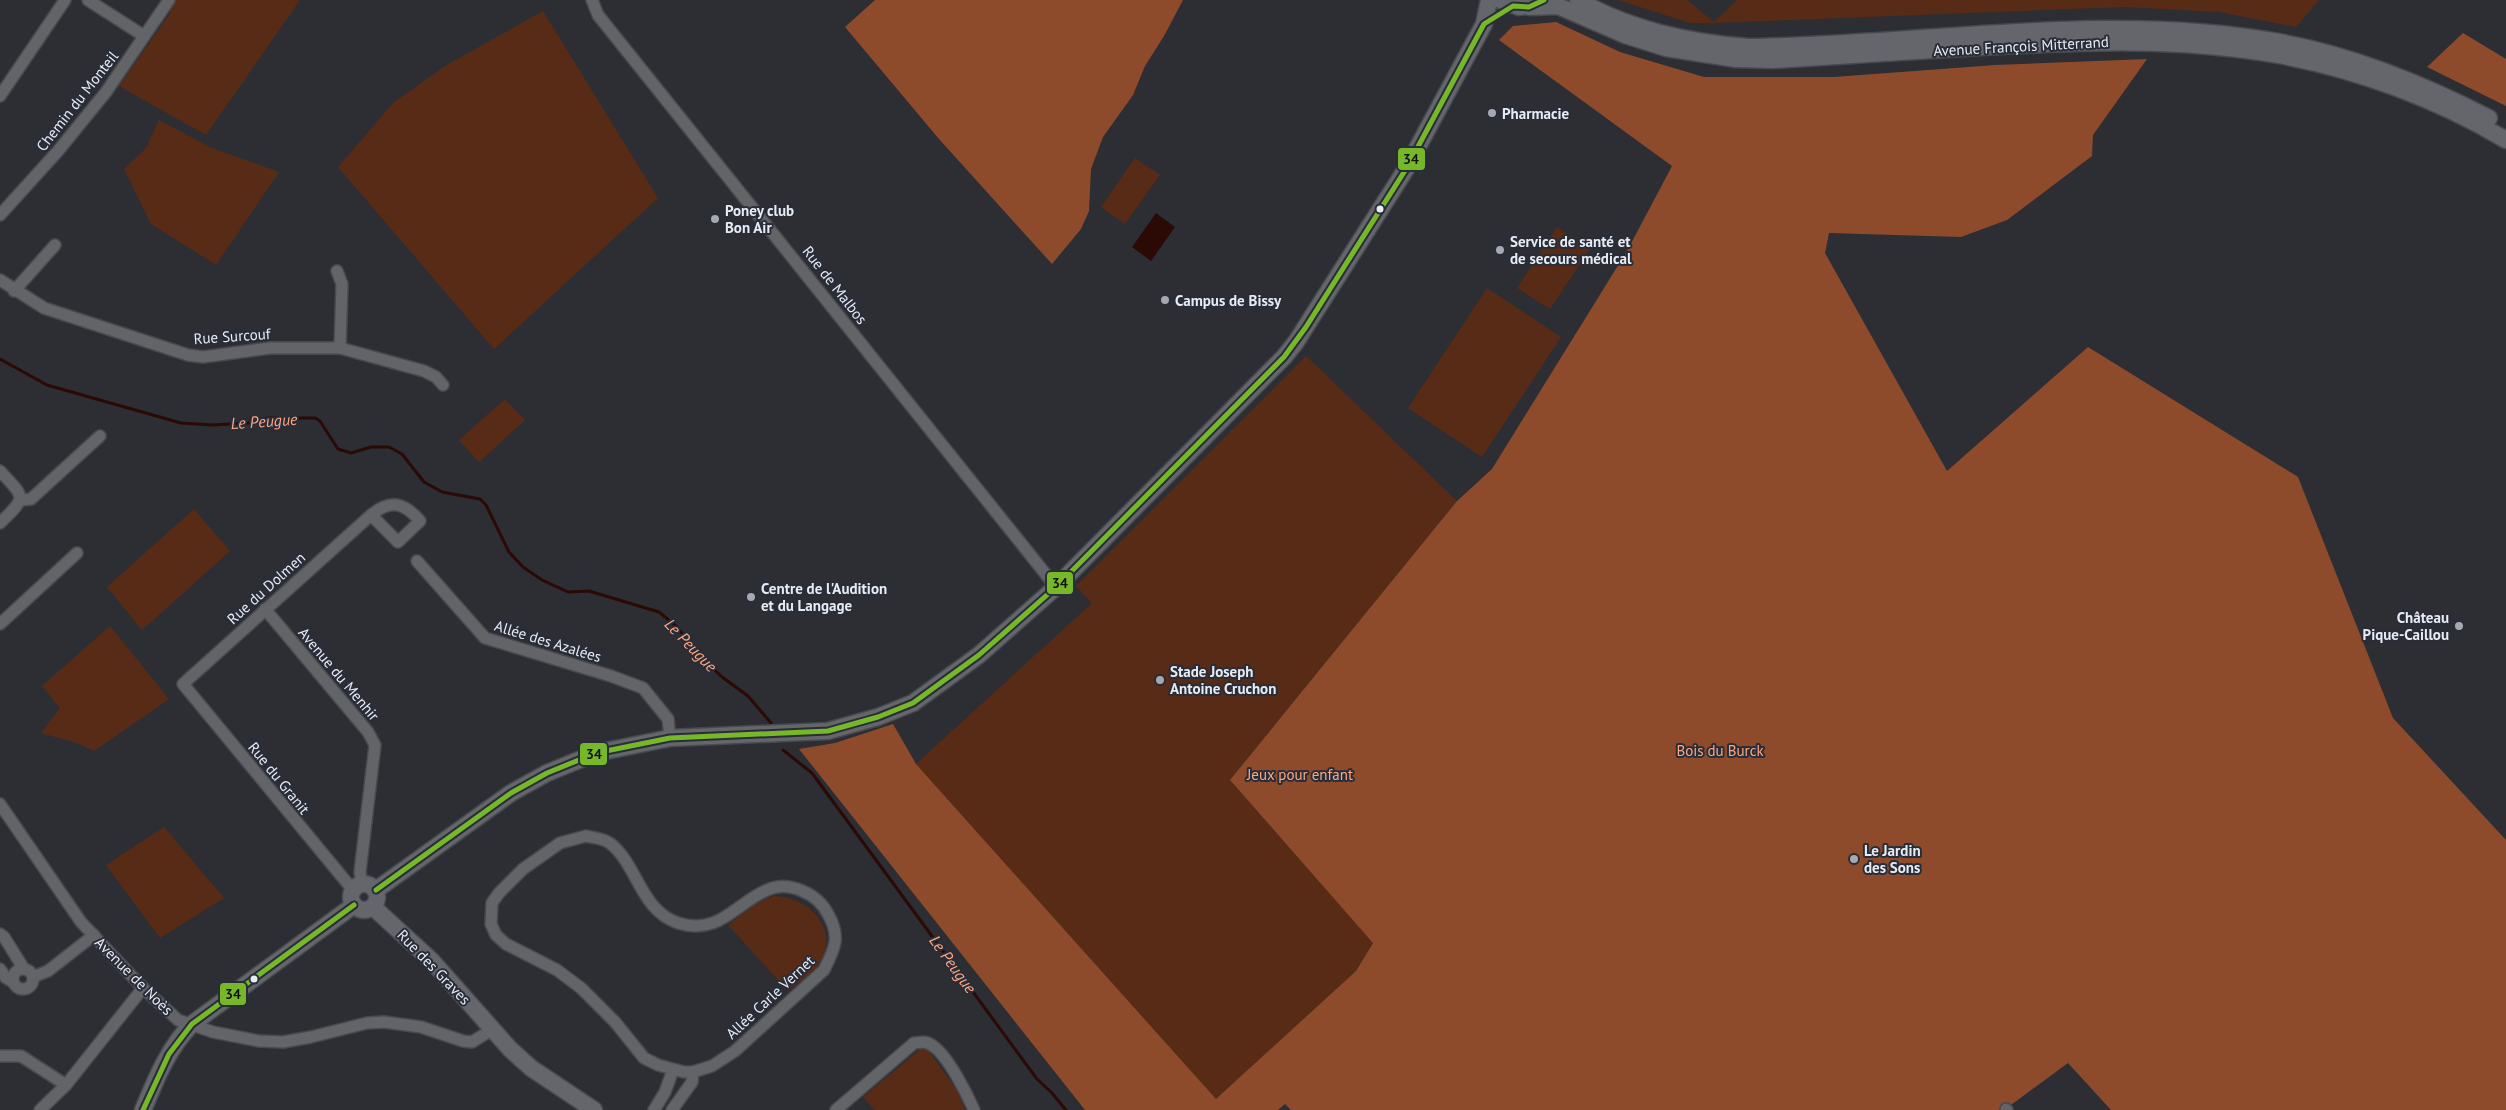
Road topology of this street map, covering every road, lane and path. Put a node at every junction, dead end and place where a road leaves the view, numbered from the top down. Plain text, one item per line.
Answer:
1 (65, 0) edge
2 (88, 0) edge
3 (169, 0) edge
4 (592, 0) edge
5 (1489, 0) edge
6 (1578, 0) edge
7 (1521, 3) edge
8 (1484, 24) junction
9 (144, 36) junction
10 (0, 96) edge
11 (2506, 128) edge
12 (2506, 140) edge
13 (0, 215) edge
14 (55, 245) dead end
15 (337, 271) dead end
16 (0, 280) edge
17 (14, 291) junction
18 (340, 348) junction
19 (443, 385) dead end
20 (100, 436) dead end
21 (0, 471) edge
22 (21, 500) junction
23 (371, 515) dead end
24 (0, 522) edge
25 (77, 554) dead end
26 (417, 561) dead end
27 (1056, 588) junction
28 (265, 609) junction
29 (0, 624) edge
30 (183, 684) joint
31 (670, 738) junction
32 (0, 804) edge
33 (361, 892) junction
34 (0, 934) edge
35 (94, 935) junction
36 (0, 969) edge
37 (24, 969) junction
38 (33, 977) junction
39 (13, 982) junction
40 (143, 988) junction
41 (192, 1024) junction
42 (492, 1029) junction
43 (0, 1056) edge
44 (673, 1070) junction
45 (693, 1072) junction
46 (66, 1085) junction
47 (40, 1110) edge
48 (144, 1110) edge
49 (594, 1110) edge
50 (654, 1110) edge
51 (672, 1110) edge
52 (836, 1110) edge
53 (974, 1110) edge

1 - 10 street
2 - 9 street
3 - 9 street, Chemin du Monteil
4 - 27 street, Rue de Malbos
5 - 8 main road
6 - 11 main road, Avenue François Mitterrand
7 - 8 main road
7 - 12 main road, Avenue François Mitterrand
8 - 27 main road
9 - 13 street, Chemin du Monteil
14 - 17 street
15 - 18 street
16 - 17 street, Rue Surcouf
17 - 18 street, Rue Surcouf
18 - 19 street, Rue Surcouf
20 - 22 street
21 - 22 street
22 - 24 street
23 - 28 street, Rue du Dolmen
25 - 29 street
26 - 31 street, Allée des Azalées
27 - 31 main road
28 - 30 street, Rue du Dolmen
28 - 33 street, Avenue du Menhir
30 - 33 street, Rue du Granit
31 - 33 main road
32 - 35 street, Avenue de Noès
33 - 41 main road
33 - 42 main road, Rue des Graves
34 - 37 street
35 - 38 street
35 - 40 street, Avenue de Noès
36 - 39 street
37 - 38 street
37 - 39 street
38 - 39 street
40 - 41 street, Avenue de Noès
40 - 46 street
41 - 42 street, Avenue de Noès
41 - 48 main road
42 - 49 main road
43 - 46 street
44 - 45 street, Allée Carle Vernet
44 - 45 street, Allée Carle Vernet
44 - 50 street
45 - 51 street
46 - 47 street
52 - 53 street

